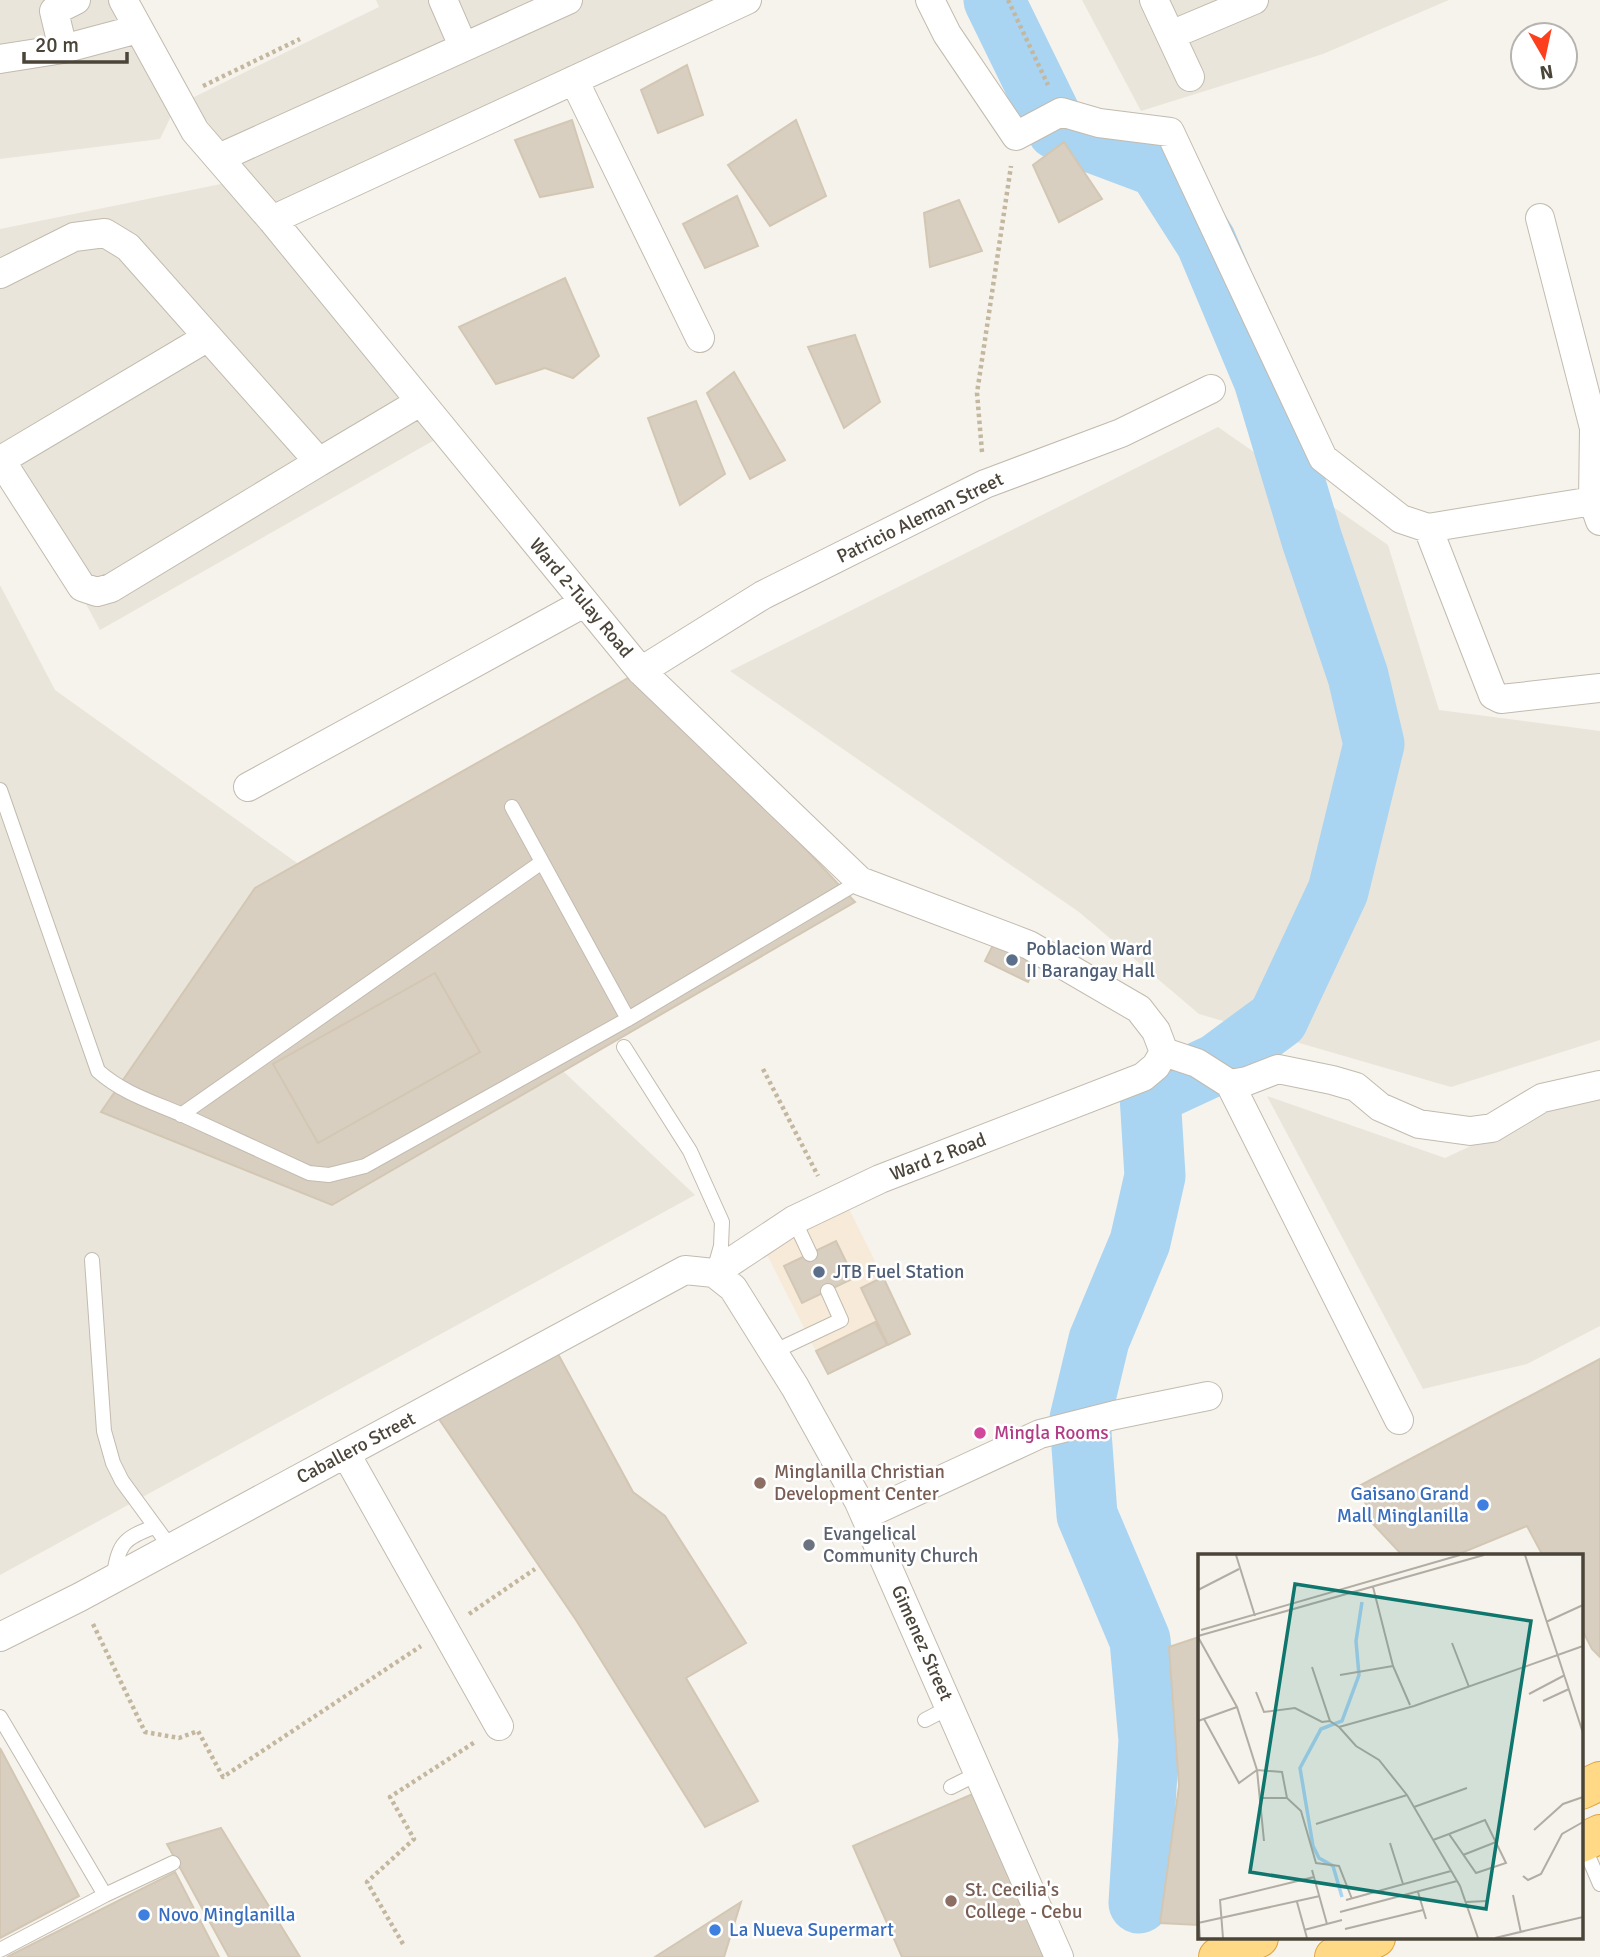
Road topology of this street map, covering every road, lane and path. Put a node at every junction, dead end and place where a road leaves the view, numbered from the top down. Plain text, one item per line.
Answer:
1 (76, 0) edge
2 (123, 0) edge
3 (443, 0) edge
4 (568, 0) edge
5 (747, 0) edge
6 (930, 0) edge
7 (1008, 0) edge
8 (1154, 0) edge
9 (1254, 0) edge
10 (138, 29) junction
11 (1171, 35) junction
12 (300, 39) dead end
13 (463, 46) junction
14 (63, 49) junction
15 (0, 59) edge
16 (1190, 77) dead end
17 (574, 80) junction
18 (177, 98) junction
19 (1061, 112) junction
20 (1016, 136) junction
21 (219, 158) junction
22 (1540, 218) dead end
23 (272, 220) junction
24 (0, 274) edge
25 (208, 337) junction
26 (700, 338) dead end
27 (1211, 389) dead end
28 (420, 402) junction
29 (0, 460) edge
30 (319, 463) junction
31 (985, 484) junction
32 (1596, 511) edge
33 (1428, 528) junction
34 (584, 603) junction
35 (641, 671) junction
36 (1600, 688) edge
37 (248, 787) dead end
38 (0, 790) edge
39 (512, 807) dead end
40 (542, 862) junction
41 (860, 881) junction
42 (628, 1019) junction
43 (624, 1047) dead end
44 (1164, 1052) junction
45 (763, 1069) dead end
46 (1212, 1073) junction
47 (1600, 1085) edge
48 (181, 1115) junction
49 (832, 1202) junction
50 (794, 1220) junction
51 (810, 1254) dead end
52 (92, 1260) dead end
53 (714, 1273) junction
54 (828, 1291) dead end
55 (773, 1352) junction
56 (1208, 1396) dead end
57 (1399, 1420) dead end
58 (346, 1454) junction
59 (865, 1515) junction
60 (162, 1537) junction
61 (535, 1569) dead end
62 (80, 1597) junction
63 (446, 1630) junction
64 (0, 1637) edge
65 (950, 1707) junction
66 (0, 1717) edge
67 (925, 1720) dead end
68 (499, 1726) joint
69 (979, 1773) junction
70 (1600, 1781) edge
71 (951, 1787) dead end
72 (1582, 1790) edge
73 (1588, 1840) edge
74 (173, 1863) dead end
75 (1600, 1884) edge
76 (105, 1895) junction
77 (1255, 1940) edge
78 (1372, 1940) edge
79 (403, 1944) dead end
80 (0, 1950) edge
81 (1059, 1957) edge
82 (1218, 1957) edge
83 (1334, 1957) edge

1 - 14 street
2 - 10 street, Ward 2-Tulay Road
3 - 13 street
4 - 13 street
5 - 17 street
6 - 20 street
7 - 19 path
8 - 11 street
9 - 11 street
10 - 14 street
10 - 18 street, Ward 2-Tulay Road
11 - 16 street
12 - 18 path
13 - 21 street
14 - 15 street
17 - 23 street
17 - 26 street
18 - 21 street, Ward 2-Tulay Road
19 - 20 street
19 - 33 street
20 - 31 path
21 - 23 street, Ward 2-Tulay Road
22 - 32 street
23 - 28 street, Ward 2-Tulay Road
24 - 25 street
25 - 29 street
25 - 30 street
27 - 31 street, Patricio Aleman Street
28 - 30 street
28 - 34 street, Ward 2-Tulay Road
29 - 30 street
31 - 35 street, Patricio Aleman Street
32 - 33 street
33 - 36 street
34 - 35 street, Ward 2-Tulay Road
34 - 37 street
35 - 41 street, Ward 2-Tulay Road
38 - 48 lane
39 - 40 lane
40 - 42 lane
40 - 48 lane
41 - 42 lane
41 - 44 street, Ward 2-Tulay Road
42 - 48 lane
43 - 53 lane
44 - 46 street
44 - 49 street, Ward 2 Road
45 - 49 path
46 - 47 street
46 - 57 street
49 - 50 street, Ward 2 Road
50 - 51 lane
50 - 53 street, Ward 2 Road
52 - 60 lane
53 - 55 street, Gimenez Street
53 - 58 street, Caballero Street
54 - 55 lane
55 - 59 street, Gimenez Street
56 - 59 street
58 - 60 street, Caballero Street
58 - 63 street
59 - 65 street, Gimenez Street
60 - 62 street, Caballero Street
61 - 63 path
62 - 63 path
62 - 64 street, Caballero Street
63 - 68 street
65 - 67 lane
65 - 69 street, Gimenez Street
66 - 76 lane
68 - 79 path
69 - 71 lane
69 - 81 street, Gimenez Street
70 - 72 highway
73 - 75 lane
74 - 76 lane
76 - 80 lane
77 - 82 highway
78 - 83 highway

